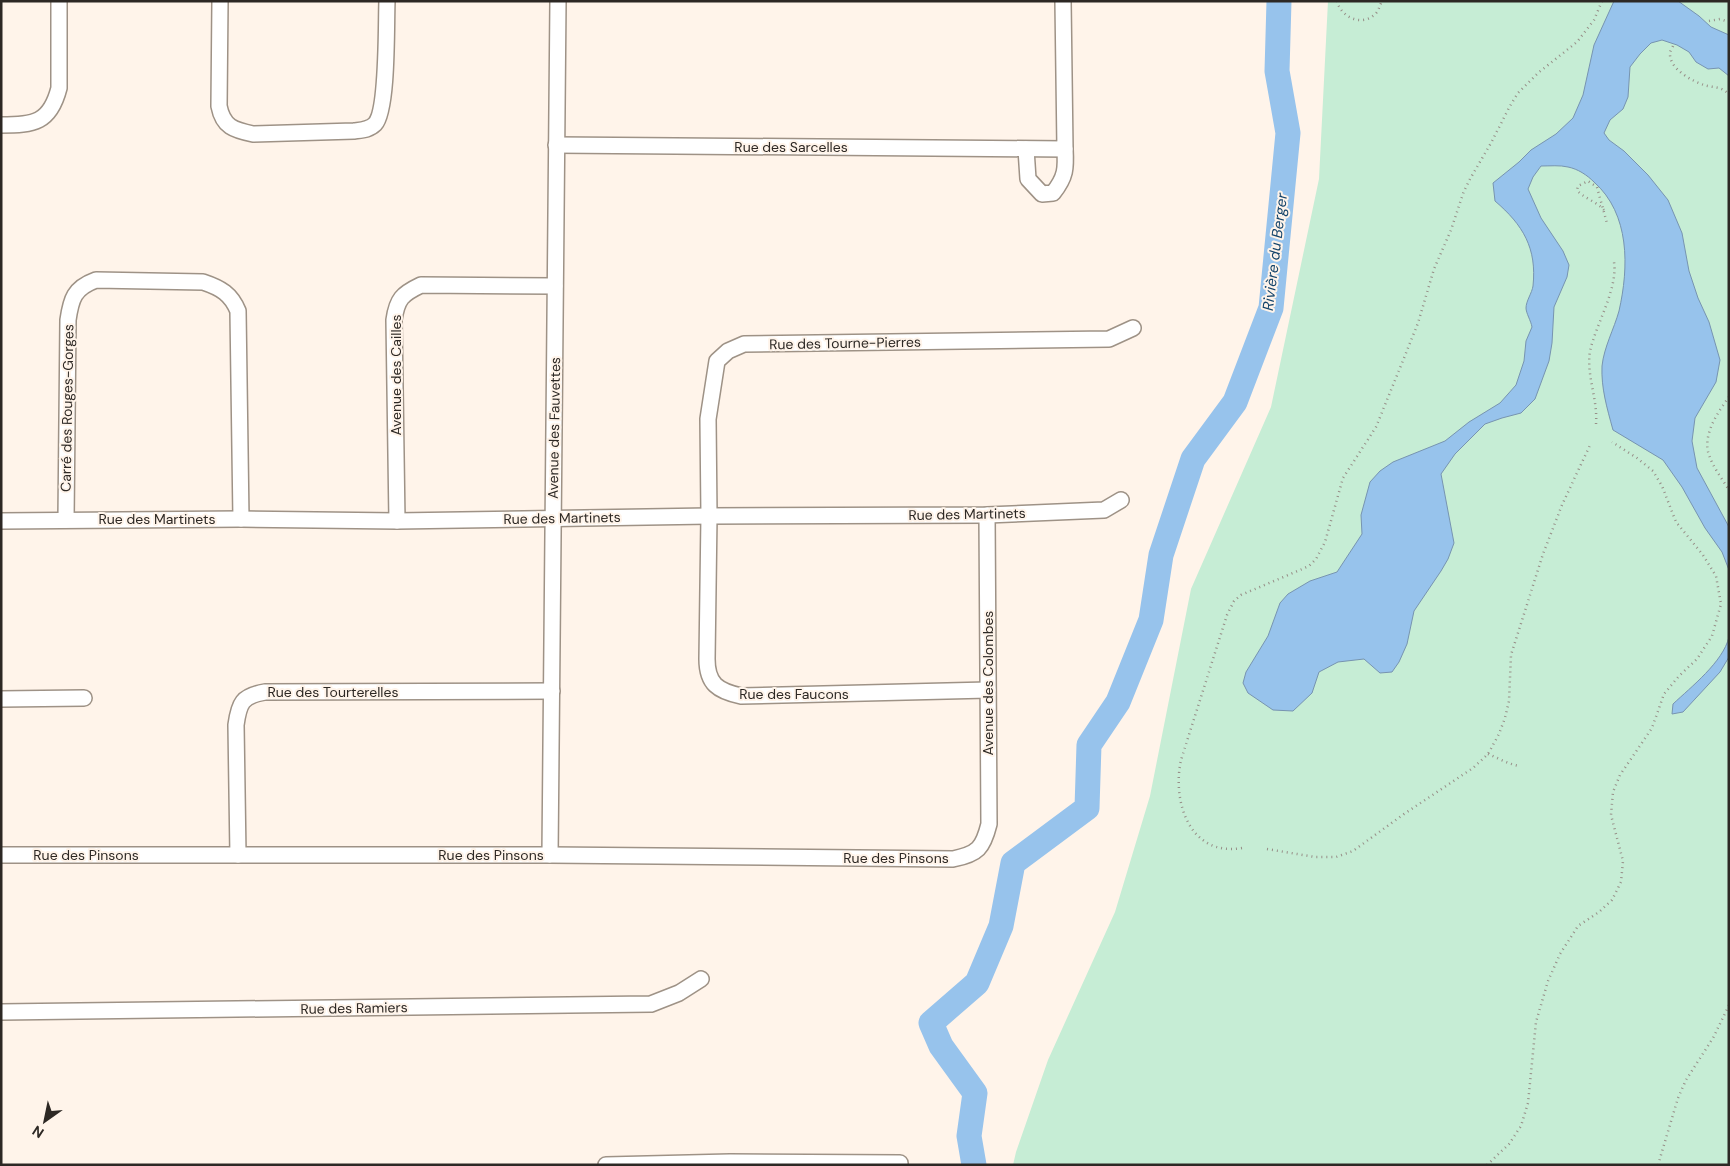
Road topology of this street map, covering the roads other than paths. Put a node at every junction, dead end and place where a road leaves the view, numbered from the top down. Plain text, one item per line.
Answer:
1 (59, 1) edge
2 (220, 1) edge
3 (387, 1) edge
4 (558, 1) edge
5 (1063, 1) edge
6 (1, 124) edge
7 (556, 145) junction
8 (1026, 149) junction
9 (1065, 149) junction
10 (556, 286) junction
11 (1133, 328) dead end
12 (1121, 500) dead end
13 (987, 515) junction
14 (709, 516) junction
15 (553, 518) junction
16 (241, 519) junction
17 (66, 520) junction
18 (1, 521) edge
19 (397, 521) junction
20 (988, 690) junction
21 (552, 691) junction
22 (84, 698) dead end
23 (1, 699) edge
24 (979, 850) joint
25 (550, 855) junction
26 (1, 856) edge
27 (238, 856) junction
28 (701, 979) dead end
29 (1, 1012) edge
30 (900, 1162) dead end
31 (730, 1163) edge
32 (647, 1164) edge
33 (606, 1165) edge

1 - 6 street
2 - 3 street
4 - 7 street, Avenue des Fauvettes
5 - 9 street
7 - 8 street, Rue des Sarcelles
7 - 10 street, Avenue des Fauvettes
8 - 9 street, Rue des Sarcelles
8 - 9 street
10 - 15 street, Avenue des Fauvettes
10 - 19 street, Avenue des Cailles
11 - 14 street, Rue des Tourne-Pierres
12 - 13 street, Rue des Martinets
13 - 14 street, Rue des Martinets
13 - 20 street, Avenue des Colombes
14 - 15 street, Rue des Martinets
14 - 20 street, Rue des Faucons
15 - 19 street, Rue des Martinets
15 - 21 street, Avenue des Fauvettes
16 - 17 street, Rue des Martinets
16 - 17 street, Carré des Rouges-Gorges
16 - 19 street, Rue des Martinets
17 - 18 street, Rue des Martinets
20 - 24 street, Avenue des Colombes
21 - 25 street, Avenue des Fauvettes
21 - 27 street, Rue des Tourterelles
22 - 23 street
24 - 25 street, Rue des Pinsons
25 - 27 street, Rue des Pinsons
26 - 27 street, Rue des Pinsons
28 - 29 street, Rue des Ramiers
30 - 31 street
31 - 32 street
32 - 33 street

